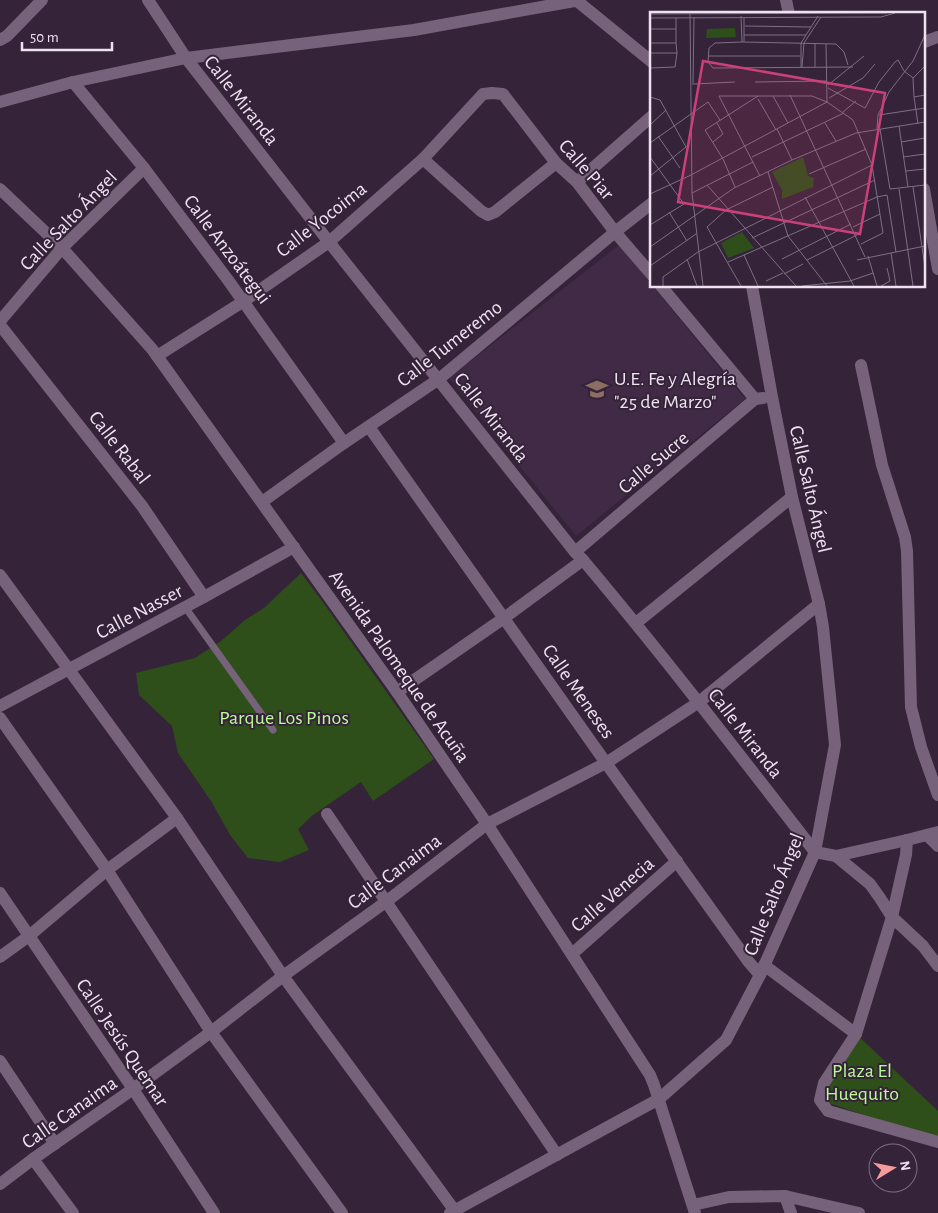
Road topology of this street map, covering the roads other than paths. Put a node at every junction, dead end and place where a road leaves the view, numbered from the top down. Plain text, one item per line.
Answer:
1 (42, 0) edge
2 (148, 0) edge
3 (577, 0) edge
4 (938, 36) edge
5 (0, 40) edge
6 (926, 41) edge
7 (186, 58) junction
8 (650, 60) edge
9 (73, 82) junction
10 (492, 93) joint
11 (0, 102) edge
12 (650, 118) edge
13 (423, 159) junction
14 (556, 163) junction
15 (144, 168) junction
16 (577, 182) junction
17 (0, 189) edge
18 (926, 200) edge
19 (650, 206) edge
20 (616, 232) junction
21 (329, 242) junction
22 (62, 248) junction
23 (938, 269) edge
24 (650, 273) edge
25 (663, 288) edge
26 (752, 288) edge
27 (244, 301) junction
28 (0, 323) edge
29 (157, 356) junction
30 (861, 364) dead end
31 (439, 379) junction
32 (772, 397) junction
33 (755, 399) junction
34 (370, 427) junction
35 (344, 443) junction
36 (792, 497) junction
37 (262, 502) junction
38 (294, 547) junction
39 (579, 556) junction
40 (0, 575) edge
41 (204, 598) junction
42 (819, 604) junction
43 (185, 607) junction
44 (504, 618) junction
45 (636, 623) junction
46 (69, 670) junction
47 (397, 692) junction
48 (699, 702) junction
49 (0, 706) edge
50 (0, 718) edge
51 (273, 730) dead end
52 (606, 762) junction
53 (938, 795) edge
54 (327, 814) dead end
55 (177, 818) junction
56 (487, 824) junction
57 (932, 834) edge
58 (907, 840) junction
59 (938, 846) edge
60 (815, 852) junction
61 (836, 856) junction
62 (678, 861) junction
63 (107, 870) junction
64 (0, 893) edge
65 (386, 901) junction
66 (892, 917) junction
67 (29, 936) junction
68 (572, 954) junction
69 (0, 957) edge
70 (938, 966) edge
71 (762, 970) junction
72 (283, 976) junction
73 (211, 1032) junction
74 (856, 1034) junction
75 (0, 1061) edge
76 (133, 1089) junction
77 (658, 1099) junction
78 (938, 1142) edge
79 (55, 1144) junction
80 (557, 1155) junction
81 (33, 1159) junction
82 (0, 1184) edge
83 (785, 1196) junction
84 (694, 1209) edge
85 (452, 1212) edge
86 (73, 1213) edge
87 (214, 1213) edge
88 (342, 1213) edge
89 (791, 1213) edge
90 (859, 1213) edge

1 - 5 street
2 - 7 street, Calle Miranda
3 - 7 street
3 - 8 street
4 - 6 street
7 - 9 street
7 - 21 street, Calle Miranda
9 - 11 street
9 - 15 street, Calle Anzoátegui
10 - 13 street, Calle Yocoima
10 - 14 street, Calle Piar
12 - 16 street
13 - 14 street
13 - 21 street, Calle Yocoima
14 - 16 street, Calle Piar
15 - 22 street, Calle Salto Ángel
15 - 27 street, Calle Anzoátegui
16 - 20 street, Calle Piar
17 - 22 street, Avenida Palomeque de Acuña
18 - 23 street
19 - 20 street, Calle Tumeremo
20 - 24 street, Calle Piar
20 - 31 street, Calle Tumeremo
21 - 27 street, Calle Yocoima
21 - 31 street, Calle Miranda
22 - 28 street, Calle Salto Ángel
22 - 29 street, Avenida Palomeque de Acuña
25 - 33 street
26 - 32 street, Calle Salto Ángel
27 - 29 street, Calle Yocoima
27 - 35 street, Calle Anzoátegui
28 - 41 street, Calle Rabal
29 - 37 street, Avenida Palomeque de Acuña
30 - 53 street
31 - 34 street, Calle Tumeremo
31 - 39 street, Calle Miranda
32 - 33 street
32 - 36 street, Calle Salto Ángel
33 - 39 street, Calle Sucre
34 - 35 street, Calle Tumeremo
34 - 44 street, Calle Meneses
35 - 37 street, Calle Tumeremo
36 - 42 street, Calle Salto Ángel
36 - 45 street
37 - 38 street, Avenida Palomeque de Acuña
38 - 41 street, Calle Nasser
38 - 47 street, Avenida Palomeque de Acuña
39 - 44 street, Calle Sucre
39 - 45 street, Calle Miranda
40 - 46 street
41 - 43 street, Calle Nasser
42 - 48 street, Calle Canaima
42 - 60 street, Calle Salto Ángel
43 - 46 street, Calle Nasser
43 - 51 lane
44 - 47 street, Calle Sucre
44 - 52 street, Calle Meneses
45 - 48 street, Calle Miranda
46 - 49 street, Calle Nasser
46 - 55 street
47 - 56 street, Avenida Palomeque de Acuña
48 - 52 street, Calle Canaima
48 - 60 street, Calle Miranda
50 - 63 street
52 - 56 street, Calle Canaima
52 - 62 street, Calle Meneses
54 - 65 street
55 - 63 street
55 - 72 street
56 - 65 street, Calle Canaima
56 - 68 street, Avenida Palomeque de Acuña
57 - 58 street
57 - 59 street
58 - 61 street
58 - 66 street
60 - 61 street
60 - 71 street, Calle Salto Ángel
61 - 66 street
62 - 68 street, Calle Venecia
62 - 71 street, Calle Meneses
63 - 67 street
63 - 73 street
64 - 67 street, Calle Jesús Quemar
65 - 72 street, Calle Canaima
65 - 80 street
66 - 70 street
66 - 74 street
67 - 69 street
67 - 76 street, Calle Jesús Quemar
68 - 77 street, Avenida Palomeque de Acuña
71 - 74 street, Calle Meneses
71 - 77 street, Calle Salto Ángel
72 - 73 street, Calle Canaima
72 - 85 street
73 - 76 street, Calle Canaima
73 - 88 street
74 - 78 street
75 - 79 street
76 - 79 street, Calle Canaima
76 - 87 street, Calle Jesús Quemar
77 - 80 street, Calle Salto Ángel
77 - 84 street, Avenida Palomeque de Acuña
79 - 81 street, Calle Canaima
80 - 85 street, Calle Salto Ángel
81 - 82 street, Calle Canaima
81 - 86 street
83 - 84 street
83 - 89 street
83 - 90 street

